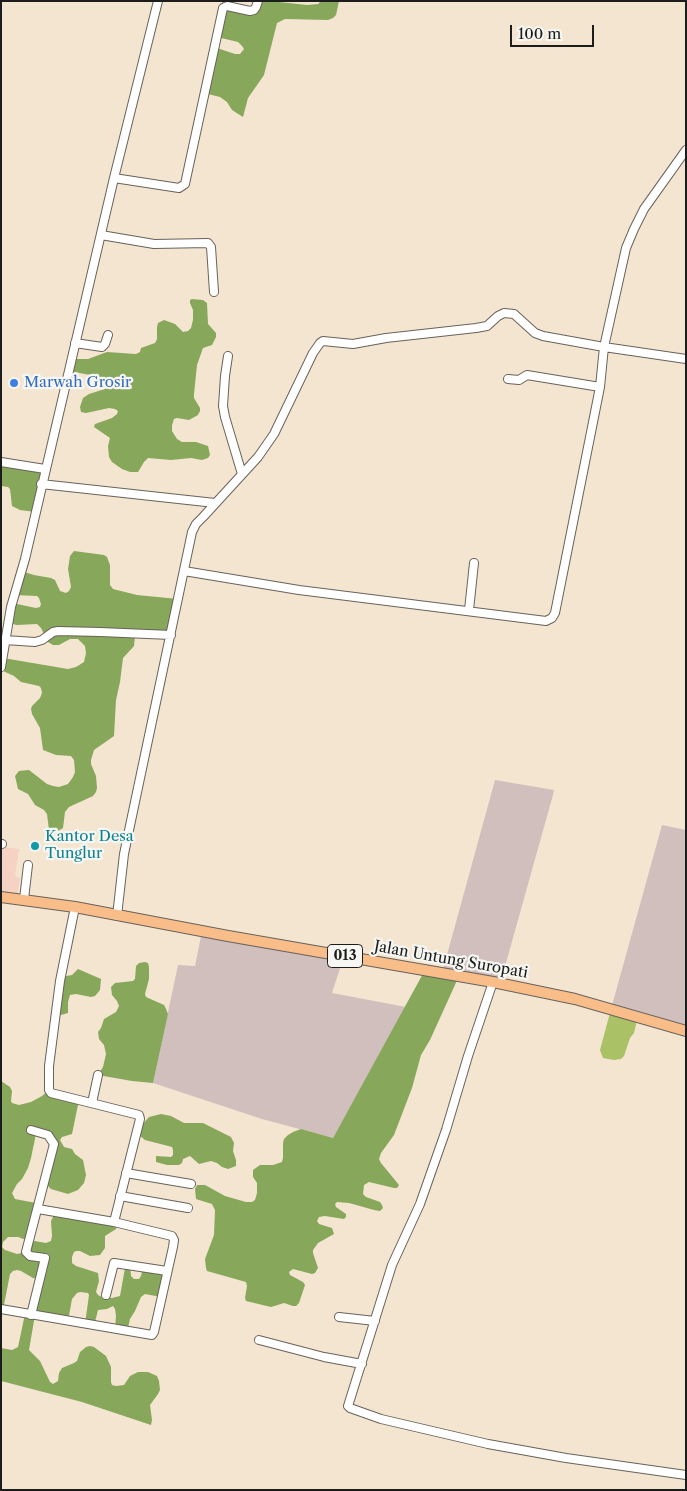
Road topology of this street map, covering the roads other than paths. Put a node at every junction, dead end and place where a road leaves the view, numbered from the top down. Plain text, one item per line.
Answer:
1 (158, 1) edge
2 (258, 1) edge
3 (686, 150) edge
4 (114, 178) junction
5 (101, 235) junction
6 (214, 292) dead end
7 (108, 335) dead end
8 (75, 342) junction
9 (604, 347) junction
10 (228, 356) dead end
11 (686, 358) edge
12 (508, 379) dead end
13 (600, 387) junction
14 (1, 462) edge
15 (45, 469) junction
16 (242, 474) junction
17 (41, 484) junction
18 (215, 503) junction
19 (474, 564) dead end
20 (184, 571) junction
21 (469, 610) junction
22 (171, 635) junction
23 (5, 640) junction
24 (1, 667) edge
25 (28, 864) dead end
26 (1, 896) edge
27 (24, 899) junction
28 (75, 907) junction
29 (117, 916) junction
30 (493, 982) junction
31 (686, 1031) edge
32 (98, 1075) dead end
33 (92, 1103) junction
34 (32, 1130) dead end
35 (126, 1173) junction
36 (191, 1184) dead end
37 (120, 1196) junction
38 (188, 1208) dead end
39 (38, 1209) junction
40 (114, 1222) junction
41 (167, 1270) junction
42 (106, 1295) dead end
43 (1, 1309) edge
44 (31, 1315) junction
45 (339, 1317) dead end
46 (375, 1321) junction
47 (259, 1340) dead end
48 (362, 1364) junction
49 (686, 1475) edge

1 - 4 street
2 - 4 street
3 - 9 street
4 - 5 street
5 - 6 street
5 - 8 street
7 - 8 street
8 - 15 street
9 - 11 street
9 - 13 street
9 - 16 street
10 - 16 street
12 - 13 street
13 - 21 street
14 - 15 street
15 - 17 street
16 - 18 street
17 - 18 street
17 - 23 street
18 - 20 street
19 - 21 street
20 - 21 street
20 - 22 street
22 - 23 street
22 - 29 street
23 - 24 street
25 - 27 street
26 - 27 main road, Jalan Untung Suropati / 013
27 - 28 main road, Jalan Untung Suropati / 013
28 - 29 main road, Jalan Untung Suropati / 013
28 - 33 street
29 - 30 main road, Jalan Untung Suropati / 013
30 - 31 main road, Jalan Untung Suropati / 013
30 - 46 street
32 - 33 street
33 - 35 street
34 - 39 street
35 - 36 street
35 - 37 street
37 - 38 street
37 - 40 street
39 - 40 street
39 - 44 street
40 - 41 street
41 - 42 street
41 - 44 street
43 - 44 street
45 - 46 street
46 - 48 street
47 - 48 street
48 - 49 street

